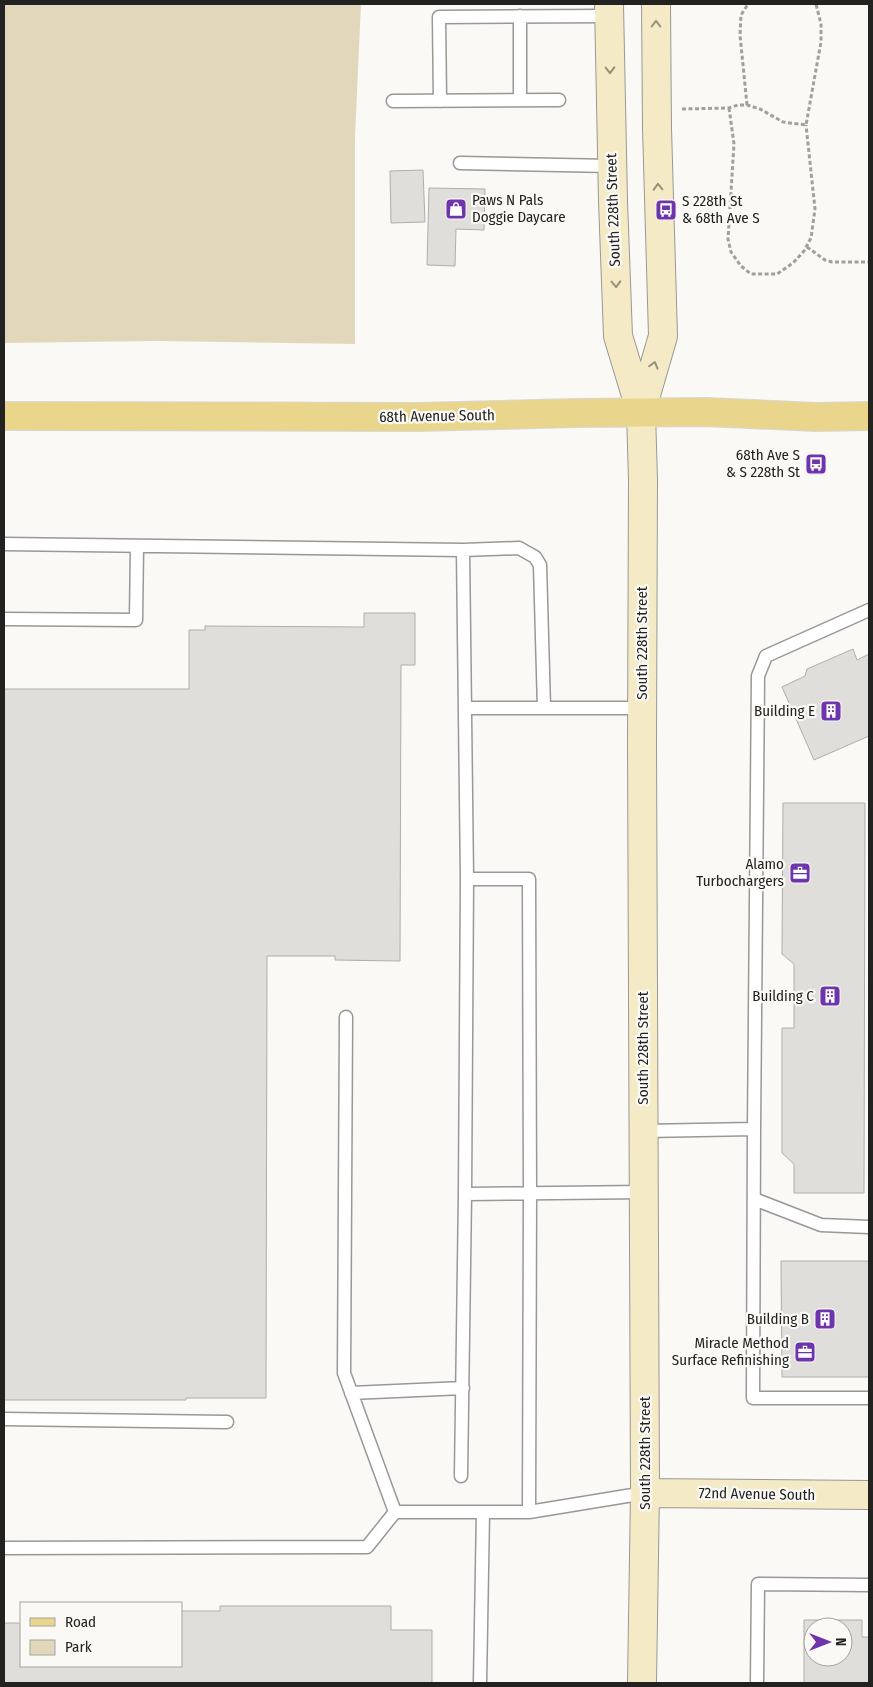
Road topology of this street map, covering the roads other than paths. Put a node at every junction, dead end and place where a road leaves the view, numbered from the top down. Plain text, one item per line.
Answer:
1 (656, 4) edge
2 (609, 10) edge
3 (520, 16) junction
4 (520, 100) junction
5 (559, 100) dead end
6 (440, 101) junction
7 (393, 102) dead end
8 (460, 164) dead end
9 (612, 166) junction
10 (641, 412) junction
11 (4, 416) edge
12 (869, 416) edge
13 (4, 544) edge
14 (137, 546) junction
15 (464, 550) junction
16 (869, 610) edge
17 (4, 619) edge
18 (466, 708) junction
19 (544, 708) junction
20 (642, 708) junction
21 (467, 879) junction
22 (346, 1016) dead end
23 (754, 1130) junction
24 (644, 1131) junction
25 (644, 1192) junction
26 (530, 1193) junction
27 (465, 1194) junction
28 (754, 1199) junction
29 (869, 1227) edge
30 (463, 1388) junction
31 (351, 1393) junction
32 (869, 1398) edge
33 (4, 1419) edge
34 (227, 1422) dead end
35 (461, 1476) dead end
36 (645, 1493) junction
37 (869, 1495) edge
38 (394, 1512) junction
39 (483, 1512) junction
40 (529, 1512) junction
41 (4, 1548) edge
42 (869, 1585) edge
43 (480, 1683) edge
44 (642, 1683) edge
45 (757, 1683) edge

10 -> 1 main road, South 228th Street
2 - 3 lane
2 -> 9 main road, South 228th Street
3 - 4 lane
3 - 6 lane
4 - 5 lane
4 - 6 lane
6 - 7 lane
8 - 9 lane
9 -> 10 main road, South 228th Street
10 - 11 main road, 68th Avenue South
10 - 12 main road, 68th Avenue South
10 - 20 main road, South 228th Street
13 - 14 lane
14 - 15 lane
14 - 17 lane
15 - 18 lane
15 - 19 lane
16 - 23 lane
18 - 19 lane
18 - 21 lane
19 - 20 lane
20 - 24 main road, South 228th Street
21 - 26 lane
21 - 27 lane
22 - 31 lane
23 - 24 lane
23 - 28 lane
24 - 25 main road, South 228th Street
25 - 26 lane
25 - 36 main road, South 228th Street
26 - 27 lane
26 - 40 lane
27 - 30 lane
28 - 29 lane
28 - 32 lane
30 - 31 lane
30 - 35 lane
31 - 38 lane
33 - 34 lane
36 - 37 main road, 72nd Avenue South
36 - 40 lane
36 - 44 main road, South 228th Street
38 - 39 lane
38 - 41 lane
39 - 40 lane
39 - 43 lane
42 - 45 lane

